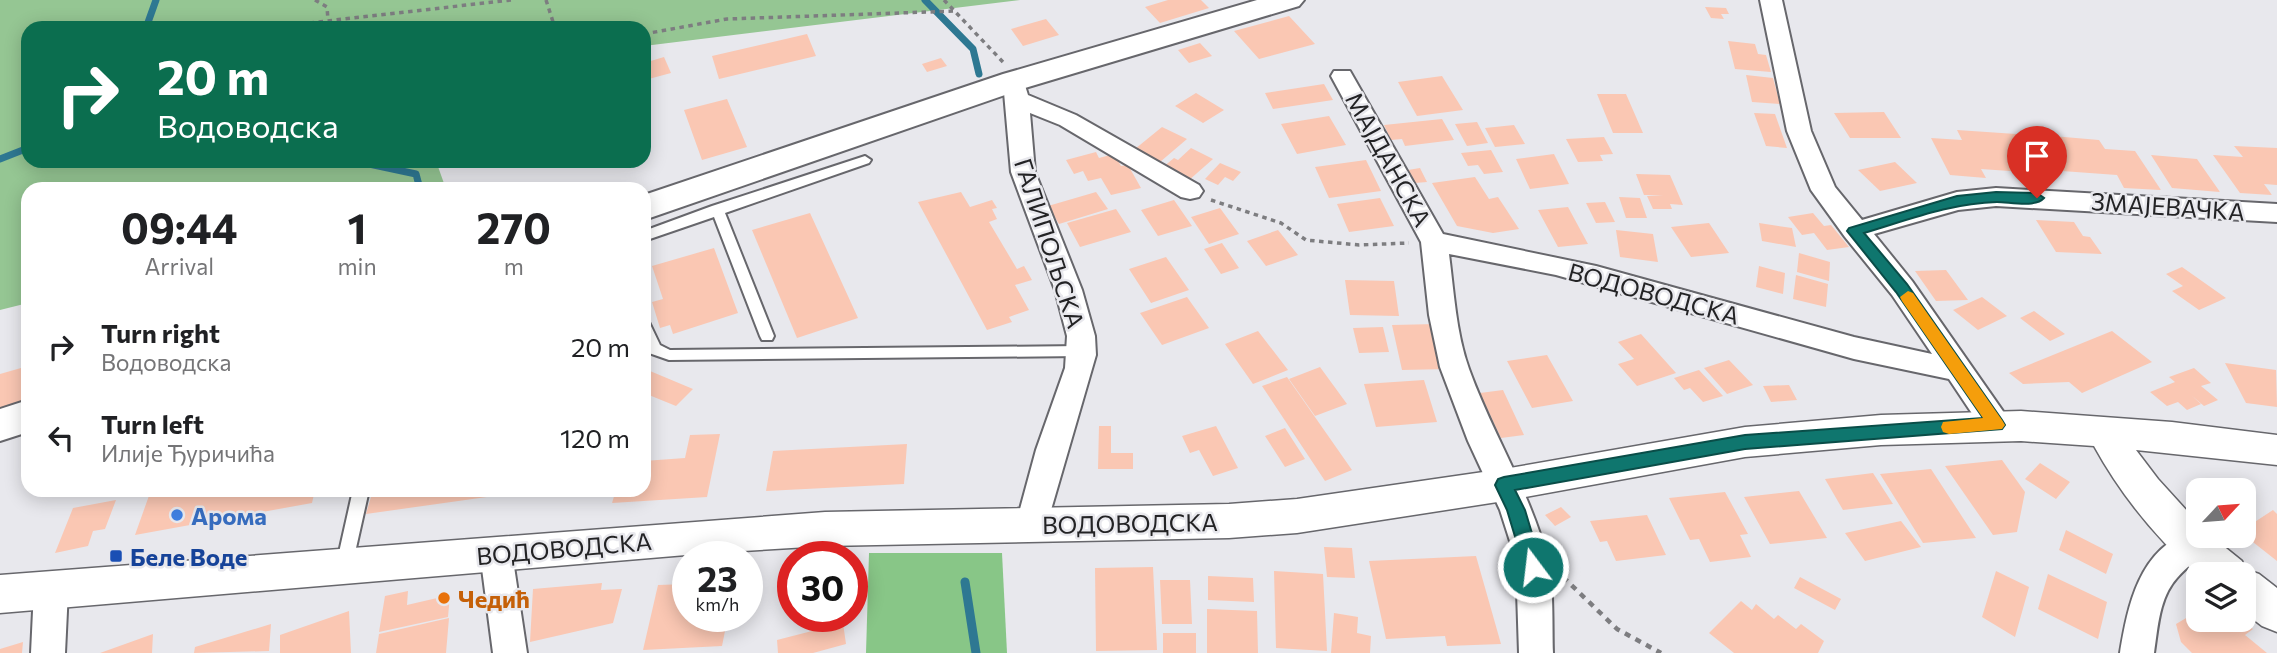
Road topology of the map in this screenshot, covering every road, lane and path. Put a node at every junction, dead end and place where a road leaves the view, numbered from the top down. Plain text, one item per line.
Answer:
1 (315, 0) edge
2 (510, 0) edge
3 (537, 0) edge
4 (546, 0) edge
5 (944, 0) edge
6 (1289, 0) edge
7 (1772, 0) edge
8 (956, 11) junction
9 (328, 20) junction
10 (320, 21) edge
11 (553, 21) edge
12 (651, 33) edge
13 (1342, 76) dead end
14 (1015, 90) junction
15 (864, 160) dead end
16 (1190, 191) joint
17 (651, 206) edge
18 (717, 209) junction
19 (2277, 213) edge
20 (1854, 231) junction
21 (651, 233) edge
22 (1434, 242) junction
23 (766, 336) dead end
24 (651, 342) edge
25 (1083, 351) junction
26 (1956, 369) junction
27 (21, 418) edge
28 (0, 425) edge
29 (1996, 425) junction
30 (2091, 430) junction
31 (2172, 437) junction
32 (2277, 450) edge
33 (1504, 485) junction
34 (360, 497) edge
35 (2157, 505) junction
36 (1033, 524) junction
37 (2186, 539) edge
38 (2186, 541) edge
39 (2187, 548) edge
40 (2195, 548) edge
41 (496, 553) junction
42 (1532, 559) junction
43 (2212, 562) edge
44 (345, 566) junction
45 (51, 590) junction
46 (0, 594) edge
47 (2256, 596) edge
48 (2277, 613) edge
49 (48, 653) edge
50 (510, 653) edge
51 (1536, 653) edge
52 (1661, 653) edge
53 (2137, 653) edge

1 - 9 path
2 - 9 path
3 - 4 path
4 - 11 path
5 - 8 path
6 - 14 main road
7 - 20 street
8 - 12 path
8 - 14 path
9 - 10 path
13 - 22 street, МАЈДАНСКА
14 - 16 street
14 - 17 main road
14 - 25 street, ГАЛИПОЉСКА
15 - 18 lane
16 - 22 path
18 - 21 lane
18 - 23 lane
19 - 20 street, ЗМАЈЕВАЧКА
20 - 26 street
22 - 26 street, ВОДОВОДСКА
22 - 33 street
24 - 25 lane
25 - 36 street, ГАЛИПОЉСКА
26 - 29 street
27 - 28 main road
29 - 30 street, ВОДОВОДСКА
29 - 33 street, ВОДОВОДСКА
30 - 31 street, ВОДОВОДСКА
30 - 35 street
30 - 38 street
31 - 32 street, ВОДОВОДСКА
31 - 35 street
33 - 36 street, ВОДОВОДСКА
33 - 42 street
34 - 44 lane
35 - 37 street
36 - 41 street, ВОДОВОДСКА
39 - 53 street
40 - 43 street
41 - 44 street, ВОДОВОДСКА
41 - 50 street
42 - 51 street
42 - 52 path
44 - 45 street, ВОДОВОДСКА
45 - 46 street, ВОДОВОДСКА
45 - 49 street
47 - 48 street

